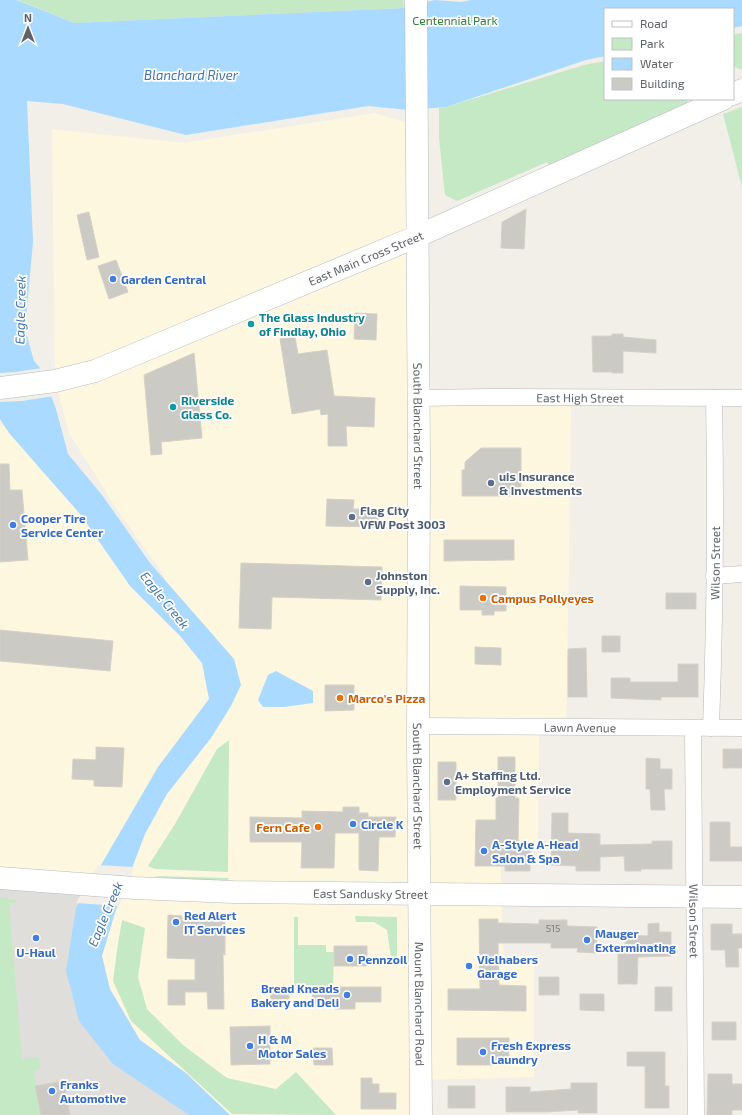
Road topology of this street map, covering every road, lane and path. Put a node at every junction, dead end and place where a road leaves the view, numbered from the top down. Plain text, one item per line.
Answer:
1 (416, 0) edge
2 (721, 100) edge
3 (418, 236) junction
4 (0, 388) edge
5 (418, 398) junction
6 (714, 398) junction
7 (742, 398) edge
8 (742, 574) edge
9 (714, 576) junction
10 (418, 726) junction
11 (693, 728) junction
12 (711, 728) junction
13 (742, 728) edge
14 (0, 878) edge
15 (419, 894) junction
16 (694, 897) junction
17 (742, 897) edge
18 (421, 1115) edge
19 (696, 1115) edge

1 - 3 main road, South Blanchard Street
2 - 3 main road, East Main Cross Street
3 - 4 main road, East Main Cross Street
3 - 5 main road, South Blanchard Street
5 - 6 street, East High Street
5 - 10 main road, South Blanchard Street
6 - 7 street, East High Street
6 - 9 street, Wilson Street
8 - 9 street
9 - 12 street, Wilson Street
10 - 11 street, Lawn Avenue
10 - 15 main road, South Blanchard Street
11 - 12 street, Lawn Avenue
11 - 16 street, Wilson Street
12 - 13 street, Lawn Avenue
14 - 15 main road, East Sandusky Street
15 - 16 main road, East Sandusky Street
15 - 18 main road, Mount Blanchard Road
16 - 17 main road, East Sandusky Street
16 - 19 street, Wilson Street

